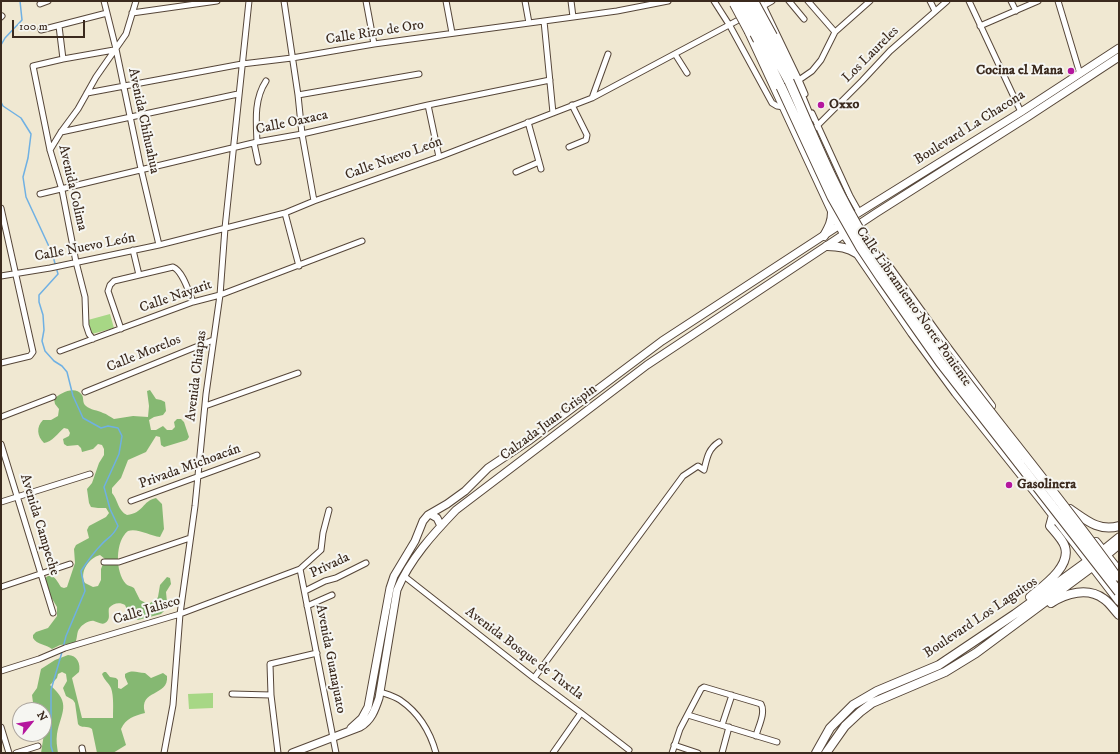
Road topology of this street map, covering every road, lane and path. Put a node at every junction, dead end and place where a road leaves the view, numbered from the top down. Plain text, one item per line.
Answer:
1 (48, 1) edge
2 (104, 1) edge
3 (136, 1) edge
4 (218, 1) edge
5 (249, 1) edge
6 (284, 1) edge
7 (366, 1) edge
8 (446, 1) edge
9 (525, 1) edge
10 (571, 1) edge
11 (668, 1) edge
12 (714, 1) edge
13 (746, 1) edge
14 (754, 1) edge
15 (772, 1) edge
16 (789, 1) edge
17 (808, 1) edge
18 (870, 1) edge
19 (930, 1) edge
20 (947, 1) edge
21 (969, 1) edge
22 (1011, 1) edge
23 (1038, 1) edge
24 (1058, 1) edge
25 (735, 2) edge
26 (763, 3) edge
27 (40, 4) dead end
28 (936, 11) junction
29 (1016, 11) junction
30 (107, 13) junction
31 (132, 13) junction
32 (573, 17) junction
33 (804, 19) dead end
34 (544, 21) junction
35 (529, 23) junction
36 (59, 26) junction
37 (730, 26) junction
38 (980, 26) junction
39 (41, 30) dead end
40 (835, 32) junction
41 (452, 33) junction
42 (765, 38) junction
43 (374, 44) junction
44 (115, 50) junction
45 (1118, 50) edge
46 (608, 54) dead end
47 (675, 54) junction
48 (1119, 57) edge
49 (292, 58) junction
50 (63, 59) junction
51 (242, 64) junction
52 (687, 73) dead end
53 (418, 74) dead end
54 (1080, 74) junction
55 (550, 80) junction
56 (799, 80) junction
57 (266, 81) dead end
58 (123, 86) junction
59 (87, 93) junction
60 (238, 94) junction
61 (298, 95) junction
62 (592, 98) junction
63 (428, 105) junction
64 (572, 105) junction
65 (784, 107) junction
66 (1021, 112) junction
67 (553, 113) junction
68 (130, 116) junction
69 (1017, 120) junction
70 (528, 122) junction
71 (816, 128) junction
72 (61, 132) junction
73 (302, 134) junction
74 (256, 142) junction
75 (569, 147) dead end
76 (233, 148) junction
77 (50, 150) junction
78 (439, 157) junction
79 (258, 162) dead end
80 (540, 162) junction
81 (141, 169) junction
82 (541, 169) dead end
83 (516, 172) dead end
84 (62, 190) junction
85 (40, 194) dead end
86 (314, 201) junction
87 (1, 208) edge
88 (832, 211) junction
89 (285, 213) junction
90 (876, 213) joint
91 (857, 214) junction
92 (860, 224) junction
93 (839, 226) junction
94 (225, 228) junction
95 (844, 234) junction
96 (824, 236) junction
97 (362, 241) dead end
98 (159, 245) junction
99 (827, 246) junction
100 (133, 250) junction
101 (860, 256) junction
102 (76, 262) junction
103 (299, 266) junction
104 (16, 274) junction
105 (139, 275) junction
106 (1, 276) edge
107 (220, 295) junction
108 (193, 302) junction
109 (121, 329) junction
110 (93, 339) junction
111 (213, 340) junction
112 (60, 351) dead end
113 (1, 363) edge
114 (298, 373) dead end
115 (84, 392) dead end
116 (52, 397) dead end
117 (205, 406) junction
118 (1, 417) edge
119 (719, 442) dead end
120 (1, 444) edge
121 (257, 455) dead end
122 (90, 474) dead end
123 (198, 477) junction
124 (18, 497) junction
125 (131, 501) dead end
126 (1, 502) edge
127 (1070, 509) junction
128 (329, 510) dead end
129 (430, 514) junction
130 (1053, 515) junction
131 (423, 521) junction
132 (441, 526) junction
133 (1119, 526) edge
134 (434, 533) junction
135 (1119, 537) edge
136 (190, 538) junction
137 (1119, 545) edge
138 (1105, 553) junction
139 (104, 562) dead end
140 (366, 563) dead end
141 (70, 564) dead end
142 (1091, 564) junction
143 (300, 569) junction
144 (1119, 571) edge
145 (42, 575) junction
146 (404, 576) junction
147 (1119, 580) edge
148 (1, 587) edge
149 (304, 592) junction
150 (1119, 592) edge
151 (332, 595) dead end
152 (1119, 601) edge
153 (307, 606) junction
154 (52, 613) dead end
155 (180, 614) junction
156 (1119, 616) edge
157 (1017, 618) junction
158 (318, 653) junction
159 (1, 671) edge
160 (534, 678) junction
161 (380, 692) junction
162 (232, 694) dead end
163 (271, 695) junction
164 (732, 695) junction
165 (581, 713) junction
166 (688, 715) junction
167 (722, 725) junction
168 (1, 727) edge
169 (729, 727) junction
170 (346, 732) junction
171 (756, 736) junction
172 (332, 738) junction
173 (777, 742) dead end
174 (674, 745) junction
175 (38, 746) dead end
176 (629, 750) dead end
177 (9, 753) edge
178 (16, 753) edge
179 (164, 753) edge
180 (278, 753) edge
181 (292, 753) edge
182 (336, 753) edge
183 (436, 753) edge
184 (553, 753) edge
185 (672, 753) edge
186 (698, 753) edge
187 (722, 753) edge
188 (816, 753) edge
189 (826, 753) edge

1 - 27 street
2 - 30 street, Avenida Chihuahua
3 - 31 street
4 - 31 street
5 - 51 street, Avenida Chiapas
6 - 49 street
7 - 43 street
8 - 41 street
9 - 35 street
10 - 32 street
11 - 32 street, Calle Rizo de Oro
12 - 37 street
13 - 42 highway, Calle Libramiento Norte Poniente, bridge
14 - 42 main road, Calle Libramiento Norte Poniente, bridge
15 - 26 street, Calle Nuevo León
16 - 33 street
17 - 40 street
18 - 40 street
19 - 28 street
20 - 28 street, Los Laureles
21 - 38 street
22 - 29 street
23 - 29 street
24 - 54 street
25 - 42 highway, Calle Libramiento Norte Poniente, bridge
25 - 65 main road, Calle Libramiento Norte Poniente, bridge
26 - 37 street, Calle Nuevo León
26 - 56 street
28 - 71 street, Los Laureles
29 - 38 street
30 - 36 street
30 - 44 street, Avenida Chihuahua
31 - 44 street
32 - 34 street, Calle Rizo de Oro
34 - 35 street, Calle Rizo de Oro
34 - 55 street
35 - 41 street, Calle Rizo de Oro
36 - 39 street
36 - 50 street
37 - 47 street, Calle Nuevo León
37 - 65 street
38 - 66 street
40 - 56 street
41 - 43 street, Calle Rizo de Oro
42 - 71 main road, Calle Libramiento Norte Poniente
42 - 147 highway, Calle Libramiento Norte Poniente, bridge
42 - 150 highway, Calle Libramiento Norte Poniente, bridge
43 - 49 street, Calle Rizo de Oro
44 - 50 street
44 - 58 street, Avenida Chihuahua
44 - 59 street
45 - 54 main road, Boulevard La Chacona
46 - 62 street
47 - 52 street
47 - 62 street, Calle Nuevo León
48 - 69 main road, Boulevard La Chacona
49 - 51 street, Calle Rizo de Oro
49 - 61 street
50 - 77 street, Avenida Colima
51 - 58 street, Calle Rizo de Oro
51 - 60 street, Avenida Chiapas
53 - 61 street
54 - 66 main road, Boulevard La Chacona
55 - 63 street, Calle Oaxaca
55 - 67 street
56 - 71 street
57 - 74 street
58 - 59 street, Calle Rizo de Oro
58 - 68 street, Avenida Chihuahua
59 - 72 street
60 - 68 street
60 - 76 street, Avenida Chiapas
61 - 73 street
62 - 64 street, Calle Nuevo León
63 - 73 street, Calle Oaxaca
63 - 78 street
64 - 67 street, Calle Nuevo León
64 - 75 street
65 - 88 main road, Calle Libramiento Norte Poniente
66 - 69 main road, Boulevard La Chacona
67 - 70 street, Calle Nuevo León
68 - 72 street
68 - 81 street, Avenida Chihuahua
69 - 90 main road, Boulevard La Chacona
69 - 91 main road, Boulevard La Chacona
70 - 78 street, Calle Nuevo León
70 - 80 street
71 - 91 main road, Calle Libramiento Norte Poniente
72 - 77 street
73 - 74 street, Calle Oaxaca
73 - 86 street
74 - 76 street, Calle Oaxaca
74 - 79 street
76 - 81 street, Calle Oaxaca
76 - 94 street, Avenida Chiapas
77 - 84 street, Avenida Colima
78 - 86 street, Calle Nuevo León
80 - 82 street
80 - 83 street
81 - 84 street, Calle Oaxaca
81 - 98 street, Avenida Chihuahua
84 - 85 street, Calle Oaxaca
84 - 102 street, Avenida Colima
86 - 89 street, Calle Nuevo León
87 - 104 street
88 - 93 main road, Calle Libramiento Norte Poniente
88 - 96 main road
89 - 94 street, Calle Nuevo León
89 - 103 street
90 - 92 main road, Calzada Juan Crispin
91 - 92 main road, Calle Libramiento Norte Poniente
91 - 93 main road, Calzada Juan Crispin
92 - 95 main road, Calzada Juan Crispin
92 - 127 main road, Calle Libramiento Norte Poniente
93 - 95 main road, Calle Libramiento Norte Poniente
93 - 96 main road, Calzada Juan Crispin
94 - 98 street, Calle Nuevo León
94 - 107 street, Avenida Chiapas
95 - 99 main road, Calzada Juan Crispin
95 - 101 main road, Calle Libramiento Norte Poniente
96 - 129 main road, Calzada Juan Crispin
97 - 103 street, Calle Nayarit
98 - 100 street, Calle Nuevo León
99 - 101 main road
99 - 132 main road, Calzada Juan Crispin
100 - 102 street, Calle Nuevo León
100 - 105 street
101 - 130 main road, Calle Libramiento Norte Poniente
102 - 104 street, Calle Nuevo León
102 - 110 street, Avenida Colima
103 - 107 street, Calle Nayarit
104 - 106 street, Calle Nuevo León
104 - 113 street
105 - 108 street
105 - 109 street
107 - 108 street, Calle Nayarit
107 - 111 street, Avenida Chiapas
108 - 109 street, Calle Nayarit
109 - 110 street, Calle Nayarit
110 - 112 street, Calle Nayarit
111 - 115 street, Calle Morelos
111 - 117 street, Avenida Chiapas
114 - 117 street
116 - 118 street
117 - 123 street, Avenida Chiapas
119 - 160 street
120 - 124 street, Avenida Campeche
121 - 123 street, Privada Michoacán
122 - 124 street
123 - 125 street, Privada Michoacán
123 - 136 street, Avenida Chiapas
124 - 126 street
124 - 145 street, Avenida Campeche
127 - 133 main road
127 - 138 main road, Calle Libramiento Norte Poniente
128 - 143 street
129 - 131 main road, Calzada Juan Crispin
129 - 132 main road
130 - 142 main road, Calle Libramiento Norte Poniente
130 - 157 main road
131 - 134 main road
131 - 170 main road, Calzada Juan Crispin
132 - 134 main road, Calzada Juan Crispin
134 - 146 main road, Calzada Juan Crispin
135 - 138 main road
136 - 139 street
136 - 155 street, Avenida Chiapas
137 - 138 main road
138 - 142 main road, Boulevard Los Laguitos
138 - 144 main road, Calle Libramiento Norte Poniente
140 - 149 street, Privada
141 - 145 street
142 - 152 main road, Calle Libramiento Norte Poniente
142 - 157 main road, Boulevard Los Laguitos
143 - 149 street, Avenida Guanajuato
143 - 155 street, Calle Jalisco
145 - 148 street
145 - 154 street, Avenida Campeche
146 - 160 street, Avenida Bosque de Tuxtla
146 - 161 main road, Calzada Juan Crispin
149 - 153 street, Avenida Guanajuato
151 - 153 street
153 - 158 street, Avenida Guanajuato
155 - 159 street, Calle Jalisco
155 - 179 street, Avenida Chiapas
156 - 157 main road
157 - 188 main road, Boulevard Los Laguitos
157 - 189 main road, Boulevard Los Laguitos
158 - 163 street
158 - 172 street, Avenida Guanajuato
160 - 165 street, Avenida Bosque de Tuxtla
161 - 170 main road, Calzada Juan Crispin
161 - 183 street
162 - 163 street
163 - 180 street
164 - 166 street
164 - 167 street
164 - 171 street
165 - 176 street, Avenida Bosque de Tuxtla
165 - 184 street
166 - 167 street
166 - 174 street
167 - 169 street
168 - 177 street
169 - 171 street
169 - 187 street
170 - 172 main road, Calzada Juan Crispin
171 - 173 street
172 - 181 main road, Calzada Juan Crispin
172 - 182 street, Avenida Guanajuato
174 - 185 street
174 - 186 street
175 - 178 street

